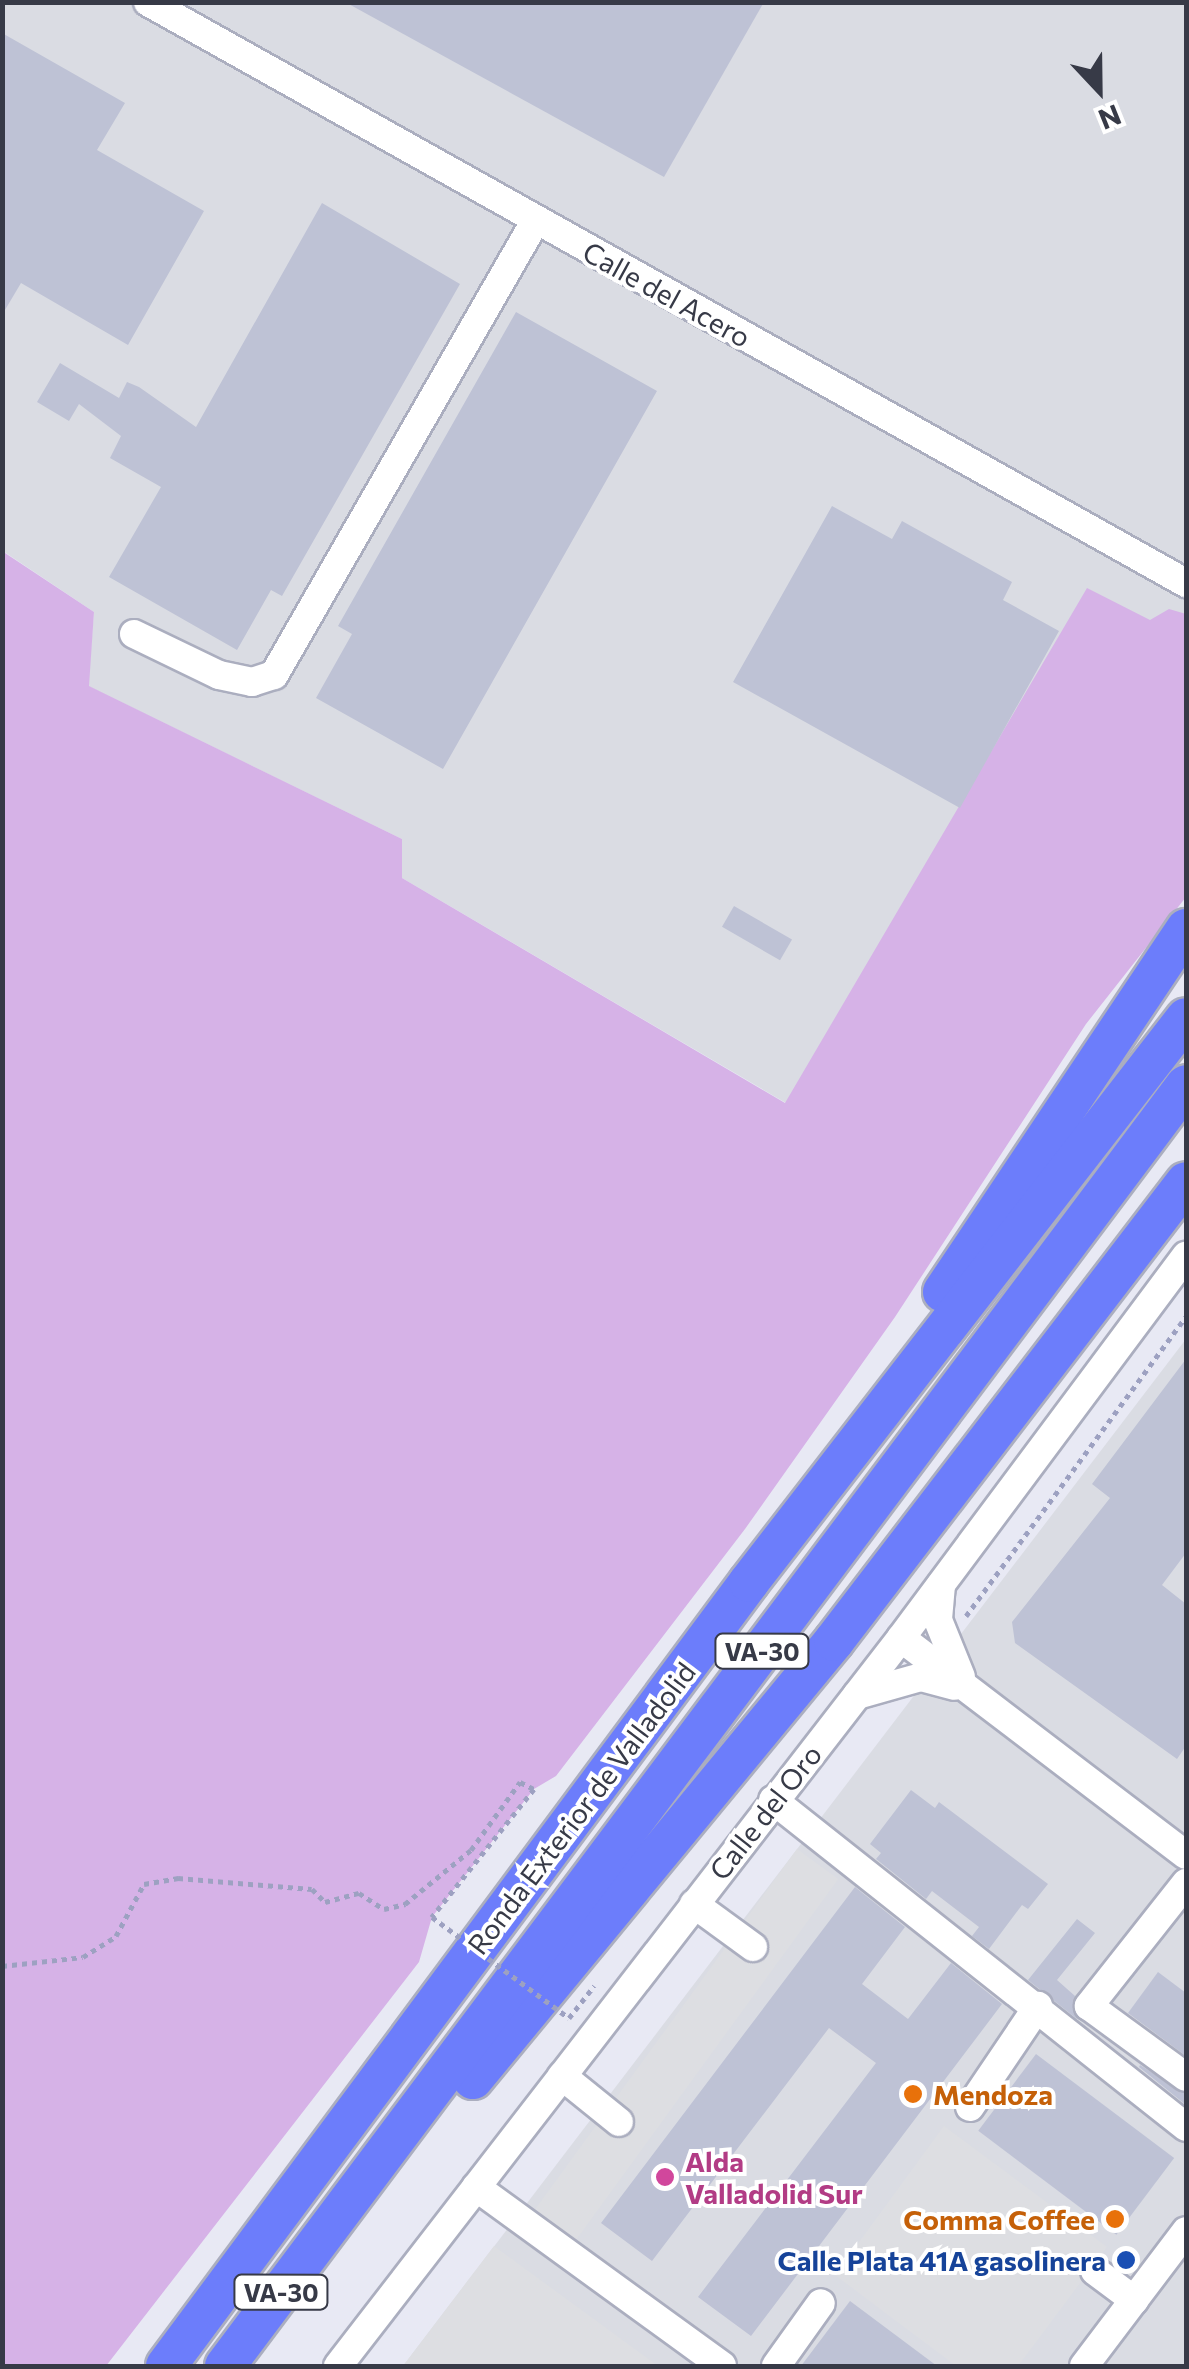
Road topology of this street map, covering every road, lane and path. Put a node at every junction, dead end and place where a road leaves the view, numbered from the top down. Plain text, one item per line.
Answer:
1 (148, 2) edge
2 (536, 220) junction
3 (1186, 583) edge
4 (134, 634) dead end
5 (1186, 929) edge
6 (1186, 1018) edge
7 (1186, 1085) edge
8 (1186, 1182) edge
9 (1186, 1255) edge
10 (1186, 1317) edge
11 (749, 1582) junction
12 (941, 1584) junction
13 (901, 1638) junction
14 (954, 1664) junction
15 (970, 1690) junction
16 (855, 1696) junction
17 (774, 1800) junction
18 (1186, 1855) edge
19 (1186, 1883) edge
20 (694, 1904) junction
21 (753, 1947) dead end
22 (2, 1966) edge
23 (1038, 2006) junction
24 (569, 2018) dead end
25 (562, 2076) junction
26 (1186, 2077) edge
27 (970, 2107) dead end
28 (620, 2122) dead end
29 (1186, 2126) edge
30 (476, 2187) junction
31 (338, 2217) junction
32 (1186, 2231) edge
33 (1094, 2271) dead end
34 (1134, 2300) junction
35 (821, 2304) dead end
36 (166, 2366) edge
37 (225, 2366) edge
38 (338, 2366) edge
39 (722, 2366) edge
40 (776, 2366) edge
41 (1084, 2366) edge

1 - 2 street, Calle del Acero
2 - 3 street, Calle del Acero
2 - 4 street
5 - 11 highway
6 - 11 highway, Ronda Exterior de Valladolid / VA-30
7 - 31 highway, Ronda Exterior de Valladolid / VA-30
8 - 31 highway
9 - 12 street, Calle del Oro
10 - 14 path
11 - 36 highway, Ronda Exterior de Valladolid / VA-30
12 - 13 street, Calle del Oro
12 - 14 street
13 - 15 street
13 - 16 street, Calle del Oro
14 - 15 street
15 - 16 street
15 - 18 street
16 - 17 street, Calle del Oro
17 - 20 street, Calle del Oro
17 - 23 street
19 - 26 street
20 - 21 street
20 - 25 street, Calle del Oro
22 - 24 path, bridge
23 - 27 street
23 - 29 street
25 - 28 street
25 - 30 street, Calle del Oro
30 - 38 street, Calle del Oro
30 - 39 street
31 - 37 highway, Ronda Exterior de Valladolid / VA-30
32 - 34 street
33 - 34 street
34 - 41 street
35 - 40 street

